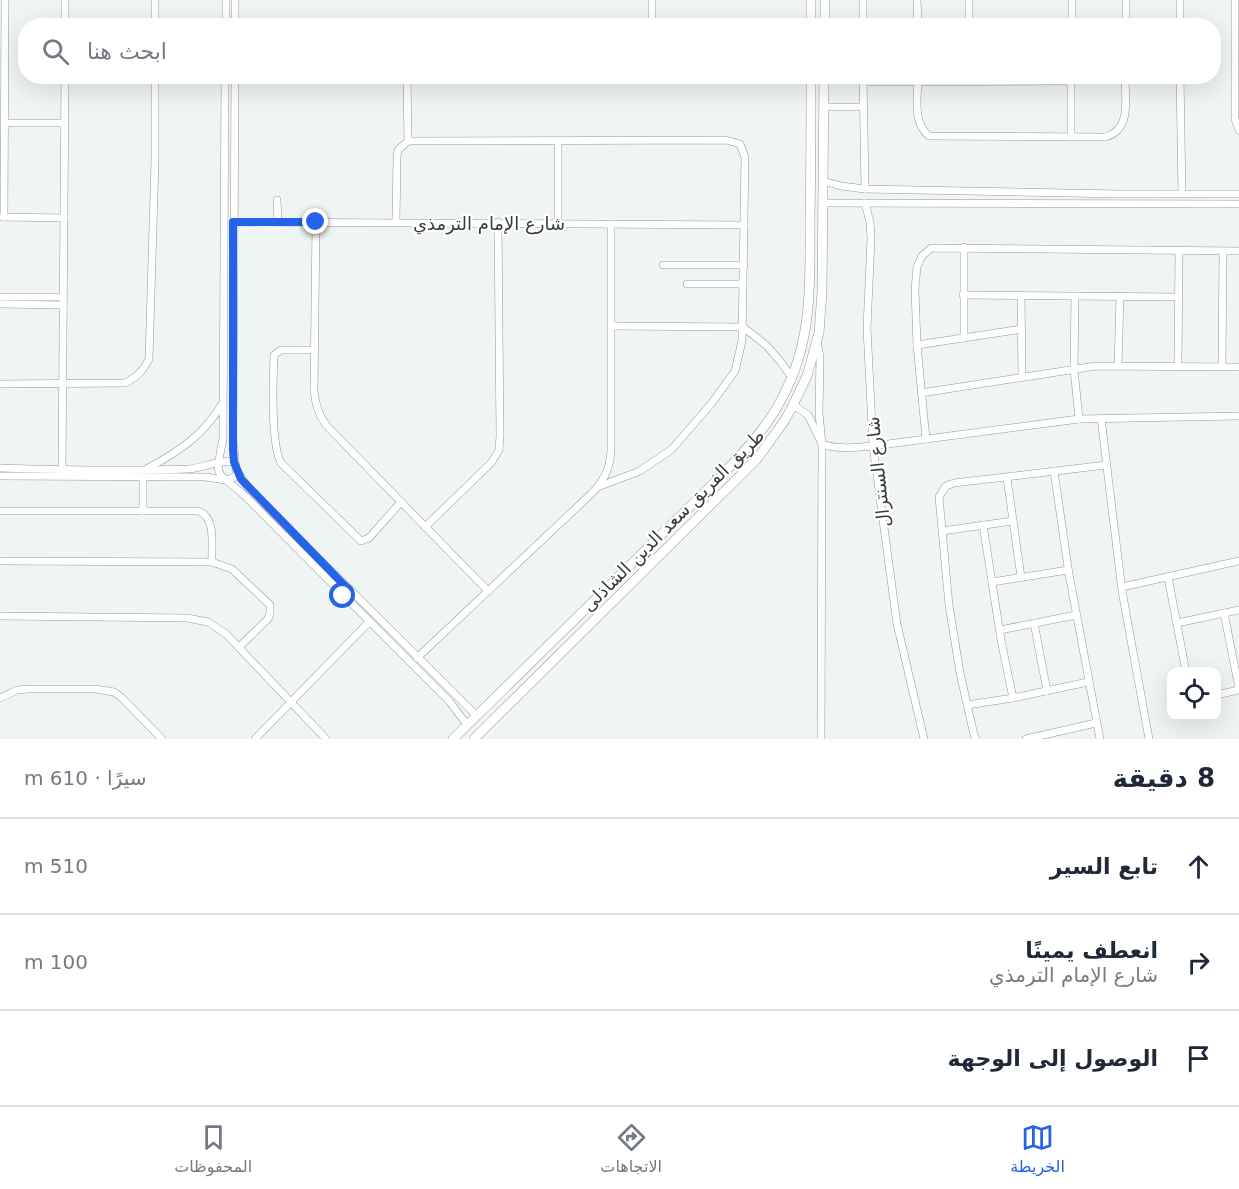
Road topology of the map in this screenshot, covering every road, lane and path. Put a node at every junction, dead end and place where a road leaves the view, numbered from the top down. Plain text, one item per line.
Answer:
1 (5, 0) edge
2 (65, 0) edge
3 (155, 0) edge
4 (226, 0) edge
5 (235, 0) edge
6 (652, 0) edge
7 (811, 0) edge
8 (825, 0) edge
9 (863, 0) edge
10 (917, 0) edge
11 (969, 0) edge
12 (1072, 0) edge
13 (1126, 0) edge
14 (1180, 0) edge
15 (1235, 0) edge
16 (65, 18) edge
17 (155, 18) edge
18 (226, 18) edge
19 (235, 18) edge
20 (652, 18) edge
21 (811, 18) edge
22 (825, 18) edge
23 (863, 18) edge
24 (918, 18) edge
25 (969, 18) edge
26 (1072, 18) edge
27 (1126, 18) edge
28 (1180, 18) edge
29 (65, 84) edge
30 (155, 84) edge
31 (406, 84) edge
32 (811, 84) edge
33 (824, 84) edge
34 (863, 84) edge
35 (918, 84) edge
36 (1071, 84) edge
37 (1125, 84) edge
38 (1180, 84) edge
39 (225, 85) joint
40 (234, 85) joint
41 (824, 107) junction
42 (863, 107) junction
43 (5, 123) junction
44 (64, 123) junction
45 (1239, 130) edge
46 (1071, 137) junction
47 (408, 141) junction
48 (558, 141) junction
49 (824, 181) junction
50 (841, 186) junction
51 (865, 189) junction
52 (1182, 193) junction
53 (1239, 194) edge
54 (225, 196) junction
55 (233, 196) junction
56 (278, 200) dead end
57 (823, 203) junction
58 (840, 203) junction
59 (865, 203) junction
60 (1239, 204) edge
61 (2, 217) edge
62 (64, 218) junction
63 (233, 222) junction
64 (278, 222) junction
65 (316, 222) junction
66 (396, 222) junction
67 (498, 222) junction
68 (558, 223) junction
69 (611, 224) junction
70 (744, 225) junction
71 (810, 230) junction
72 (823, 232) junction
73 (224, 246) junction
74 (233, 246) junction
75 (963, 248) junction
76 (1179, 251) junction
77 (1223, 251) junction
78 (1239, 251) edge
79 (810, 256) junction
80 (823, 258) junction
81 (663, 265) dead end
82 (744, 265) junction
83 (687, 284) dead end
84 (743, 284) junction
85 (963, 295) junction
86 (1021, 296) junction
87 (1075, 296) junction
88 (1120, 296) junction
89 (0, 297) edge
90 (1178, 297) junction
91 (63, 301) junction
92 (0, 304) edge
93 (612, 326) junction
94 (743, 327) junction
95 (1022, 328) junction
96 (964, 338) junction
97 (818, 342) junction
98 (917, 345) junction
99 (314, 350) junction
100 (1178, 365) junction
101 (1118, 366) junction
102 (1222, 366) junction
103 (1239, 367) edge
104 (1074, 369) junction
105 (1022, 377) junction
106 (792, 378) junction
107 (0, 384) edge
108 (63, 384) junction
109 (921, 393) junction
110 (223, 402) junction
111 (793, 405) junction
112 (1239, 416) edge
113 (1101, 418) junction
114 (1079, 419) junction
115 (223, 439) junction
116 (233, 439) junction
117 (926, 439) junction
118 (822, 444) junction
119 (873, 446) junction
120 (234, 462) junction
121 (218, 464) junction
122 (1106, 465) junction
123 (0, 468) edge
124 (200, 468) junction
125 (146, 469) junction
126 (62, 470) junction
127 (1054, 471) junction
128 (19, 473) junction
129 (90, 474) junction
130 (238, 474) junction
131 (0, 476) edge
132 (201, 477) junction
133 (143, 478) junction
134 (1007, 478) junction
135 (223, 480) junction
136 (600, 486) junction
137 (246, 491) junction
138 (401, 502) junction
139 (143, 511) junction
140 (0, 512) edge
141 (1013, 521) junction
142 (983, 525) junction
143 (425, 527) junction
144 (666, 529) junction
145 (942, 531) junction
146 (674, 541) junction
147 (648, 546) junction
148 (658, 557) junction
149 (0, 561) edge
150 (1239, 561) edge
151 (212, 562) junction
152 (1068, 570) junction
153 (1021, 577) junction
154 (1168, 577) junction
155 (992, 582) junction
156 (342, 583) junction
157 (1122, 587) junction
158 (336, 588) junction
159 (349, 590) junction
160 (488, 591) junction
161 (343, 596) junction
162 (1239, 610) edge
163 (1224, 613) junction
164 (1076, 615) junction
165 (0, 616) edge
166 (369, 622) junction
167 (1034, 623) junction
168 (1177, 623) junction
169 (1000, 630) junction
170 (397, 637) junction
171 (390, 643) junction
172 (239, 647) junction
173 (417, 657) junction
174 (1185, 667) edge
175 (1088, 682) junction
176 (1239, 689) edge
177 (1047, 691) junction
178 (1221, 694) edge
179 (456, 695) junction
180 (1013, 698) junction
181 (0, 699) edge
182 (450, 702) junction
183 (291, 703) junction
184 (967, 705) junction
185 (476, 715) junction
186 (1096, 723) junction
187 (466, 725) junction
188 (162, 739) edge
189 (255, 739) edge
190 (326, 739) edge
191 (453, 739) edge
192 (474, 739) edge
193 (820, 739) edge
194 (924, 739) edge
195 (976, 739) edge
196 (1026, 739) edge
197 (1100, 739) edge
198 (1149, 739) edge

1 - 43 street
2 - 16 street
3 - 17 street
4 - 18 street
5 - 19 street
6 - 20 street
7 - 21 street
8 - 22 street
9 - 23 street
10 - 24 street
11 - 25 street
12 - 26 street
13 - 27 street
14 - 28 street
15 - 45 street
29 - 44 street
30 - 108 street
31 - 47 street
32 - 71 street, طريق الفريق سعد الدين الشاذلى
33 - 41 street, طريق الفريق سعد الدين الشاذلى
34 - 42 street
35 - 46 street
36 - 46 street
37 - 46 street
38 - 52 street
39 - 40 street
39 - 54 street
40 - 55 street
41 - 42 street
41 - 49 street, طريق الفريق سعد الدين الشاذلى
42 - 51 street
43 - 44 street
43 - 61 street
44 - 62 street
47 - 48 street
47 - 66 street
48 - 68 street
48 - 70 street
49 - 50 street
49 - 57 street, طريق الفريق سعد الدين الشاذلى
50 - 51 street
50 - 58 street
51 - 52 street
52 - 53 street
54 - 55 street
54 - 73 street
55 - 63 street
56 - 64 street
57 - 58 street
57 - 72 street, طريق الفريق سعد الدين الشاذلى
58 - 59 street
59 - 60 street
59 - 119 street, شارع السنترال
61 - 62 street
62 - 91 street
63 - 64 street, شارع الإمام الترمذي
63 - 74 street
64 - 65 street, شارع الإمام الترمذي
65 - 66 street, شارع الإمام الترمذي
65 - 99 street
66 - 67 street, شارع الإمام الترمذي
67 - 68 street, شارع الإمام الترمذي
67 - 143 street
68 - 69 street, شارع الإمام الترمذي
69 - 70 street, شارع الإمام الترمذي
69 - 93 street
70 - 82 street
71 - 72 street
71 - 79 street, طريق الفريق سعد الدين الشاذلى
72 - 80 street, طريق الفريق سعد الدين الشاذلى
73 - 74 street
73 - 110 street
74 - 116 street
75 - 76 street
75 - 85 street
75 - 98 street
76 - 77 street
76 - 90 street
77 - 78 street
77 - 102 street
79 - 80 street
79 - 106 street, طريق الفريق سعد الدين الشاذلى
80 - 97 street, طريق الفريق سعد الدين الشاذلى
81 - 82 street
82 - 84 street
83 - 84 street
84 - 94 street
85 - 86 street
85 - 96 street
86 - 87 street
86 - 95 street
87 - 88 street
87 - 104 street
88 - 90 street
88 - 101 street
89 - 91 street
90 - 100 street
91 - 92 street
91 - 108 street
93 - 94 street
93 - 136 street
94 - 106 street
94 - 136 street
95 - 96 street
95 - 105 street
96 - 98 street
97 - 111 street, طريق الفريق سعد الدين الشاذلى
97 - 118 street
98 - 109 street
99 - 138 street
99 - 138 street
100 - 101 street
100 - 102 street
101 - 104 street
102 - 103 street
104 - 105 street
104 - 114 street
105 - 109 street
106 - 144 street, طريق الفريق سعد الدين الشاذلى
107 - 108 street
108 - 126 street
109 - 117 street
110 - 115 street
110 - 125 street
111 - 118 street
111 - 146 street, طريق الفريق سعد الدين الشاذلى
112 - 113 street
113 - 114 street
113 - 122 street
114 - 117 street
115 - 116 street
115 - 121 street
116 - 120 street
117 - 119 street
118 - 119 street
118 - 193 street
119 - 194 street, شارع السنترال
120 - 121 street
120 - 130 street
121 - 124 street
121 - 135 street
122 - 127 street
122 - 157 street
123 - 128 street
124 - 125 street
124 - 132 street
125 - 129 street
126 - 128 street
126 - 129 street
127 - 134 street
127 - 152 street
128 - 129 street
128 - 131 street
129 - 133 street
130 - 135 street
130 - 137 street
132 - 133 street
132 - 135 street
133 - 139 street
134 - 141 street
134 - 145 street
135 - 137 street
136 - 160 street
137 - 156 street
137 - 158 street
138 - 143 street
139 - 140 street
139 - 151 street
141 - 142 street
141 - 153 street
142 - 145 street
142 - 155 street
143 - 160 street
144 - 146 street
144 - 147 street, طريق الفريق سعد الدين الشاذلى
145 - 184 street
146 - 148 street, طريق الفريق سعد الدين الشاذلى
147 - 148 street
147 - 185 street, طريق الفريق سعد الدين الشاذلى
148 - 192 street, طريق الفريق سعد الدين الشاذلى
149 - 151 street
150 - 154 street
151 - 172 street
152 - 153 street
152 - 164 street
153 - 155 street
154 - 157 street
154 - 168 street
155 - 169 street
156 - 158 street
156 - 159 street
157 - 198 street
158 - 161 street
159 - 161 street
159 - 170 street
160 - 173 street
161 - 166 street
162 - 163 street
163 - 168 street
163 - 176 street
164 - 167 street
164 - 175 street
165 - 172 street
166 - 171 street
166 - 183 street
167 - 169 street
167 - 177 street
168 - 174 street
169 - 180 street
170 - 171 street
170 - 173 street
171 - 182 street
172 - 183 street
173 - 179 street
175 - 177 street
175 - 186 street
176 - 178 street
177 - 180 street
179 - 182 street
179 - 185 street
180 - 184 street
181 - 188 street
182 - 187 street
183 - 189 street
183 - 190 street
184 - 195 street
185 - 187 street, طريق الفريق سعد الدين الشاذلى
186 - 196 street
186 - 197 street
187 - 191 street, طريق الفريق سعد الدين الشاذلى

